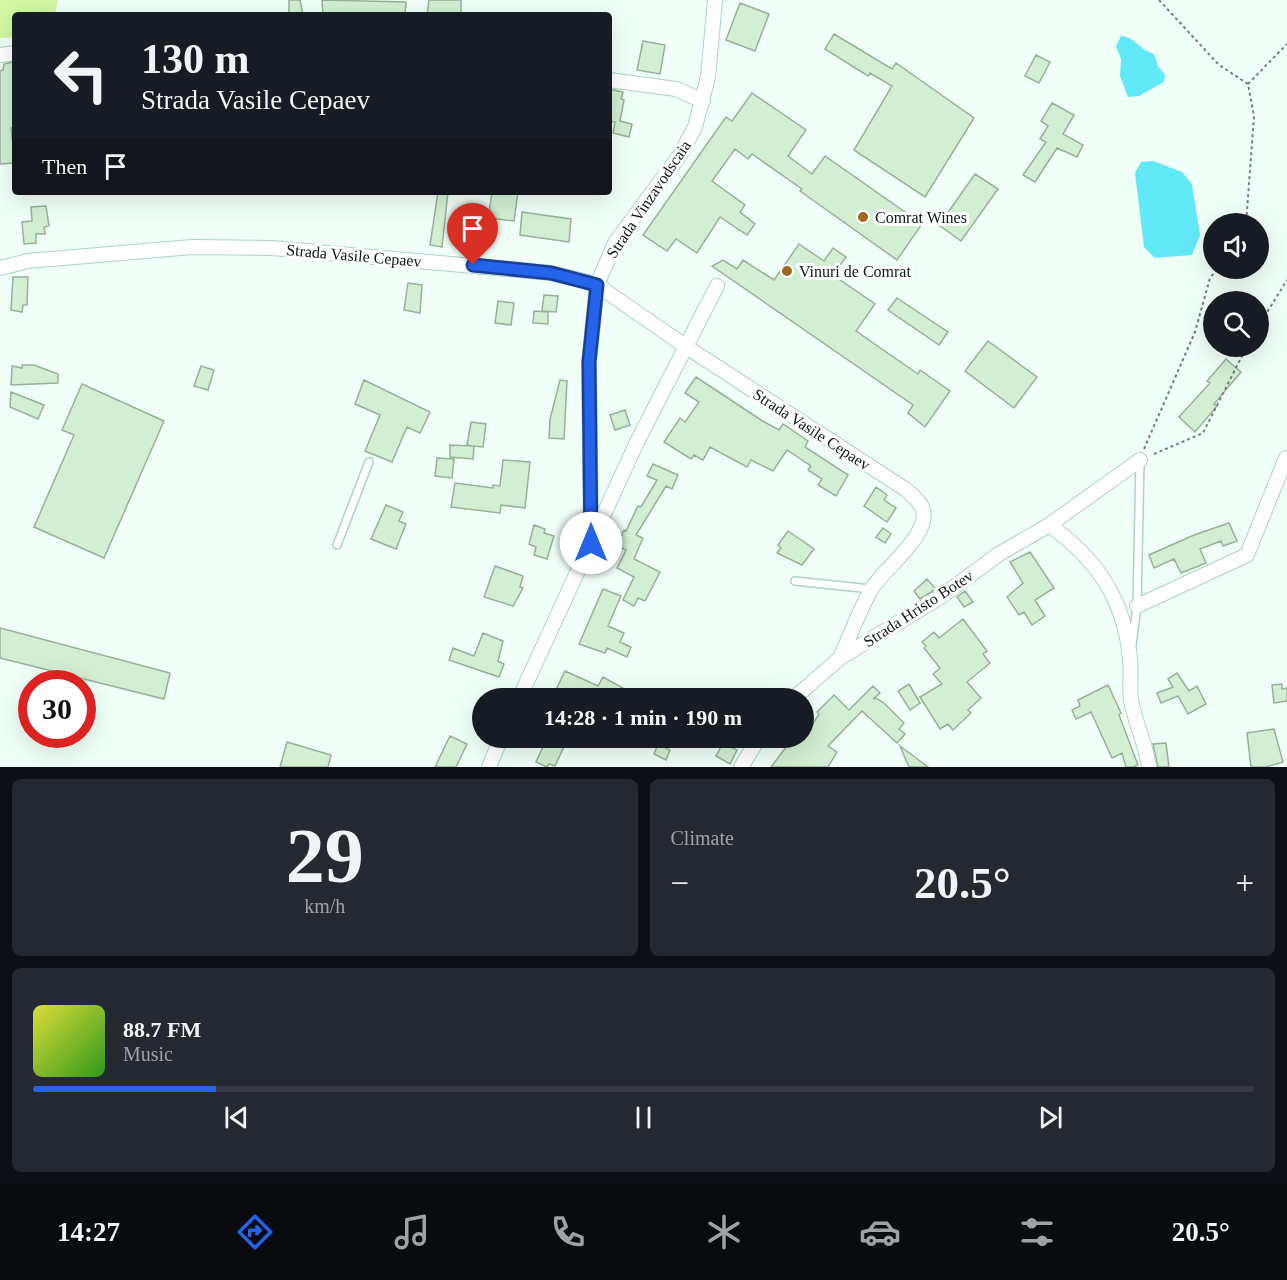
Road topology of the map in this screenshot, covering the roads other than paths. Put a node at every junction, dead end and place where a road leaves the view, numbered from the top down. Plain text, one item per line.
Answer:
1 (716, 0) edge
2 (612, 80) edge
3 (703, 101) junction
4 (0, 268) edge
5 (597, 285) junction
6 (717, 286) dead end
7 (684, 346) junction
8 (1286, 458) edge
9 (1140, 460) joint
10 (369, 462) dead end
11 (1049, 525) junction
12 (591, 543) junction
13 (336, 545) dead end
14 (795, 581) dead end
15 (871, 589) junction
16 (1137, 606) junction
17 (840, 658) junction
18 (1131, 659) junction
19 (524, 688) edge
20 (806, 688) edge
21 (497, 748) edge
22 (753, 748) edge
23 (489, 767) edge
24 (741, 767) edge
25 (1149, 767) edge

1 - 3 street, Strada Vinzavodscaia
2 - 3 street
3 - 5 street, Strada Vinzavodscaia
4 - 5 street, Strada Vasile Cepaev
5 - 7 street, Strada Vasile Cepaev
5 - 12 street, Strada Vinzavodscaia
6 - 7 street, Strada Vinzavodscaia
7 - 12 street, Strada Vinzavodscaia
7 - 15 street, Strada Vasile Cepaev
8 - 16 street
9 - 11 street, Strada Hristo Botev
9 - 16 lane
10 - 13 lane
11 - 17 street, Strada Hristo Botev
11 - 18 street
12 - 19 street, Strada Vinzavodscaia
14 - 15 lane
15 - 17 street
16 - 18 lane
17 - 20 street, Strada Hristo Botev
18 - 25 street
21 - 23 street
22 - 24 street

